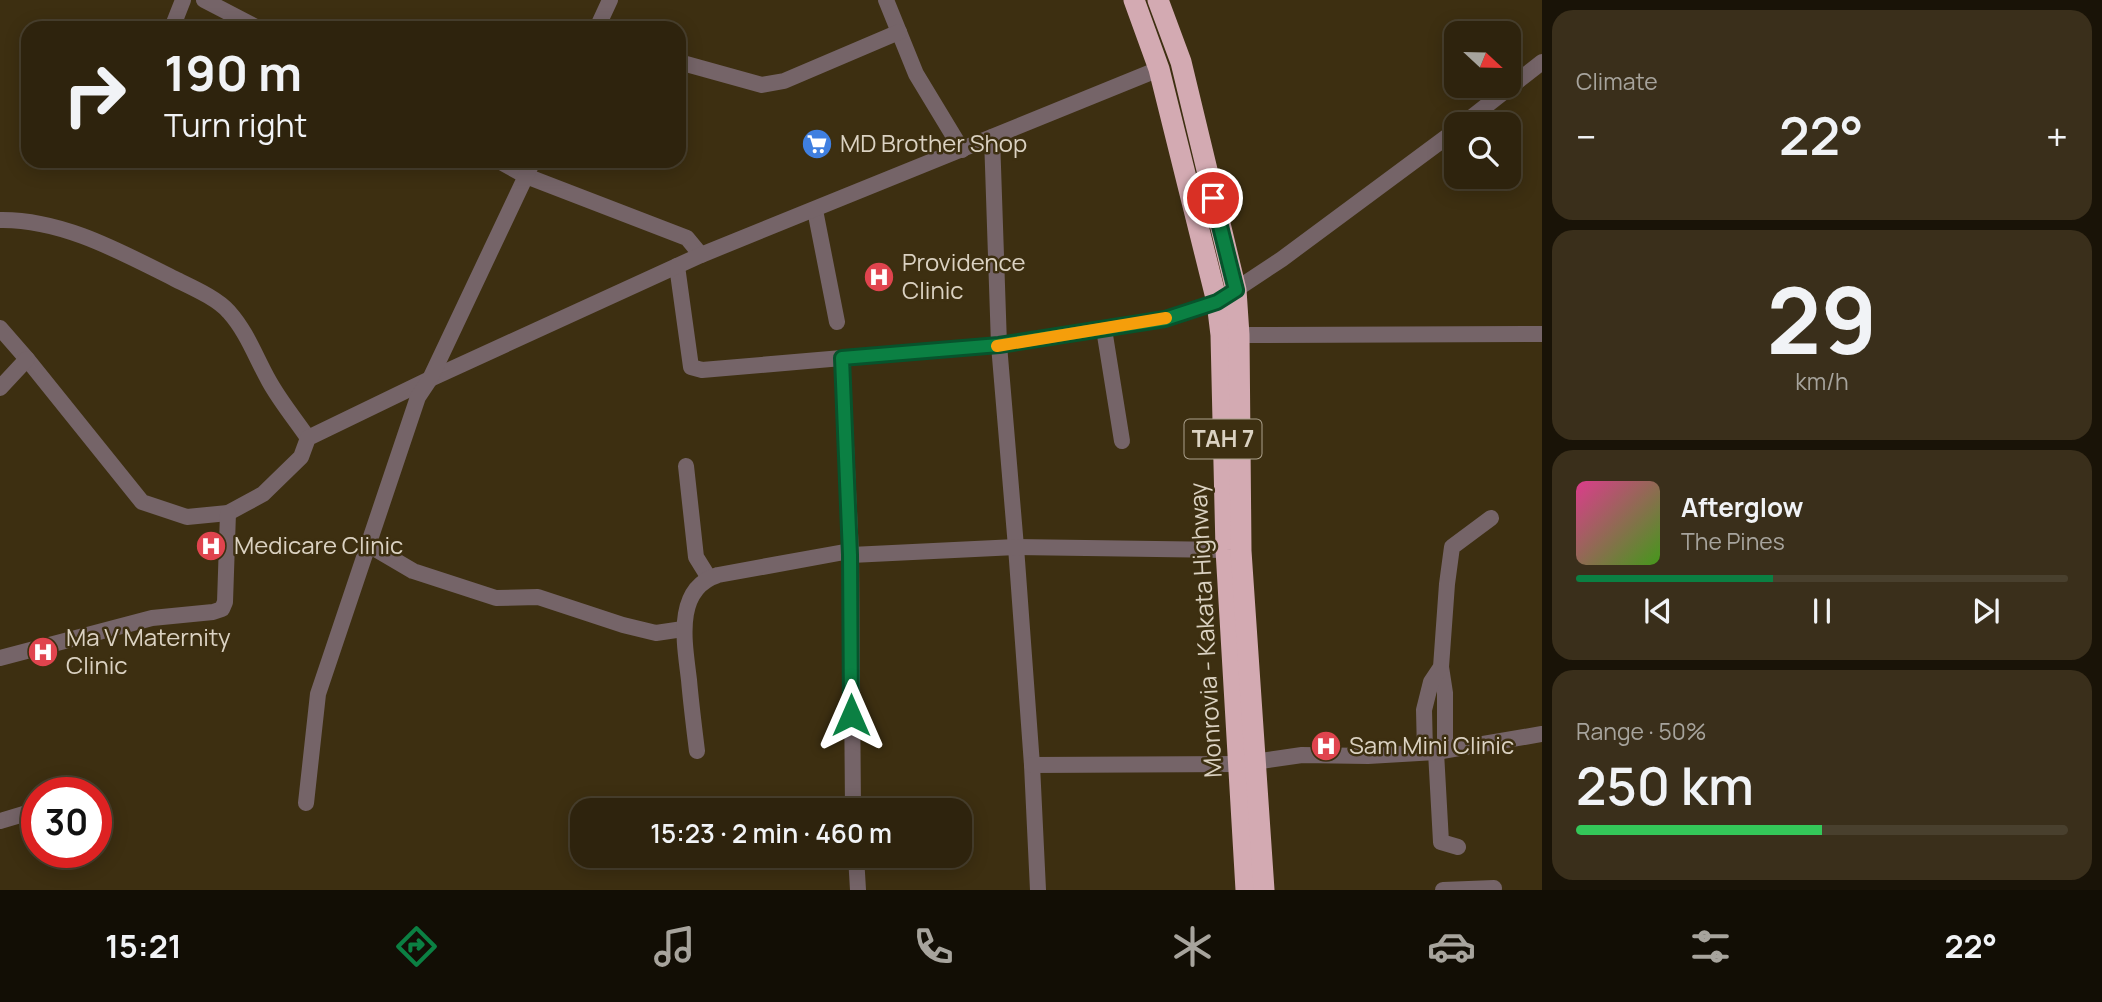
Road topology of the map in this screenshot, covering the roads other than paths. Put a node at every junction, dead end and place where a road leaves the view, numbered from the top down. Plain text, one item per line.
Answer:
1 (183, 0) edge
2 (204, 0) edge
3 (610, 0) edge
4 (886, 0) edge
5 (1134, 0) edge
6 (1158, 0) edge
7 (175, 21) edge
8 (244, 21) edge
9 (600, 21) edge
10 (898, 32) junction
11 (1542, 62) edge
12 (686, 64) edge
13 (1159, 69) junction
14 (1479, 112) edge
15 (992, 137) junction
16 (1444, 139) edge
17 (962, 150) junction
18 (512, 168) edge
19 (530, 168) edge
20 (526, 176) junction
21 (815, 210) junction
22 (0, 220) edge
23 (701, 255) junction
24 (677, 266) junction
25 (1236, 290) junction
26 (1217, 302) junction
27 (837, 322) dead end
28 (0, 328) edge
29 (1104, 328) junction
30 (1542, 334) edge
31 (1239, 335) junction
32 (999, 345) junction
33 (842, 358) junction
34 (27, 359) junction
35 (430, 379) junction
36 (0, 388) edge
37 (308, 438) junction
38 (1122, 441) dead end
39 (686, 466) dead end
40 (228, 513) junction
41 (1491, 518) dead end
42 (368, 544) junction
43 (1016, 547) junction
44 (1226, 550) junction
45 (850, 553) junction
46 (709, 578) junction
47 (683, 629) junction
48 (0, 659) edge
49 (1542, 734) edge
50 (696, 751) dead end
51 (1435, 751) junction
52 (1246, 763) junction
53 (1032, 765) junction
54 (853, 798) edge
55 (306, 803) dead end
56 (21, 815) edge
57 (0, 821) edge
58 (1458, 847) dead end
59 (857, 868) edge
60 (1494, 888) dead end
61 (858, 890) edge
62 (1038, 890) edge
63 (1247, 890) edge
64 (1264, 890) edge
65 (1443, 890) edge

1 - 7 street
2 - 8 street
3 - 9 street
4 - 10 street
5 - 13 highway, Monrovia - Kakata Highway / TAH 7
6 - 25 highway, Monrovia - Kakata Highway / TAH 7
10 - 12 street
10 - 17 street
11 - 14 street
13 - 15 street
13 - 26 highway, Monrovia - Kakata Highway / TAH 7
15 - 17 street
15 - 32 street
16 - 25 street
17 - 21 street
18 - 20 street
19 - 20 street
20 - 23 street
20 - 35 street
21 - 23 street
21 - 27 street
22 - 37 street
23 - 24 street
24 - 33 street
24 - 35 street
25 - 26 street
25 - 31 highway, Monrovia - Kakata Highway / TAH 7
26 - 29 street
26 - 44 highway, Monrovia - Kakata Highway / TAH 7
28 - 34 street
29 - 32 street
29 - 38 street
30 - 31 street
31 - 52 highway, Monrovia - Kakata Highway / TAH 7
32 - 33 street
32 - 43 street
33 - 45 street
34 - 36 street
34 - 40 street
35 - 37 street
35 - 42 street
37 - 40 street
39 - 46 street
40 - 48 street
41 - 51 street
42 - 47 street
42 - 55 street
43 - 44 street
43 - 45 street
43 - 53 street
44 - 52 highway, Monrovia - Kakata Highway / TAH 7
45 - 46 street
45 - 54 street
46 - 47 street
47 - 50 street
49 - 51 street
51 - 52 street
51 - 58 street
52 - 53 street
52 - 63 highway, Monrovia - Kakata Highway / TAH 7
52 - 64 highway, Monrovia - Kakata Highway / TAH 7
53 - 62 street
56 - 57 street
59 - 61 street
60 - 65 street

